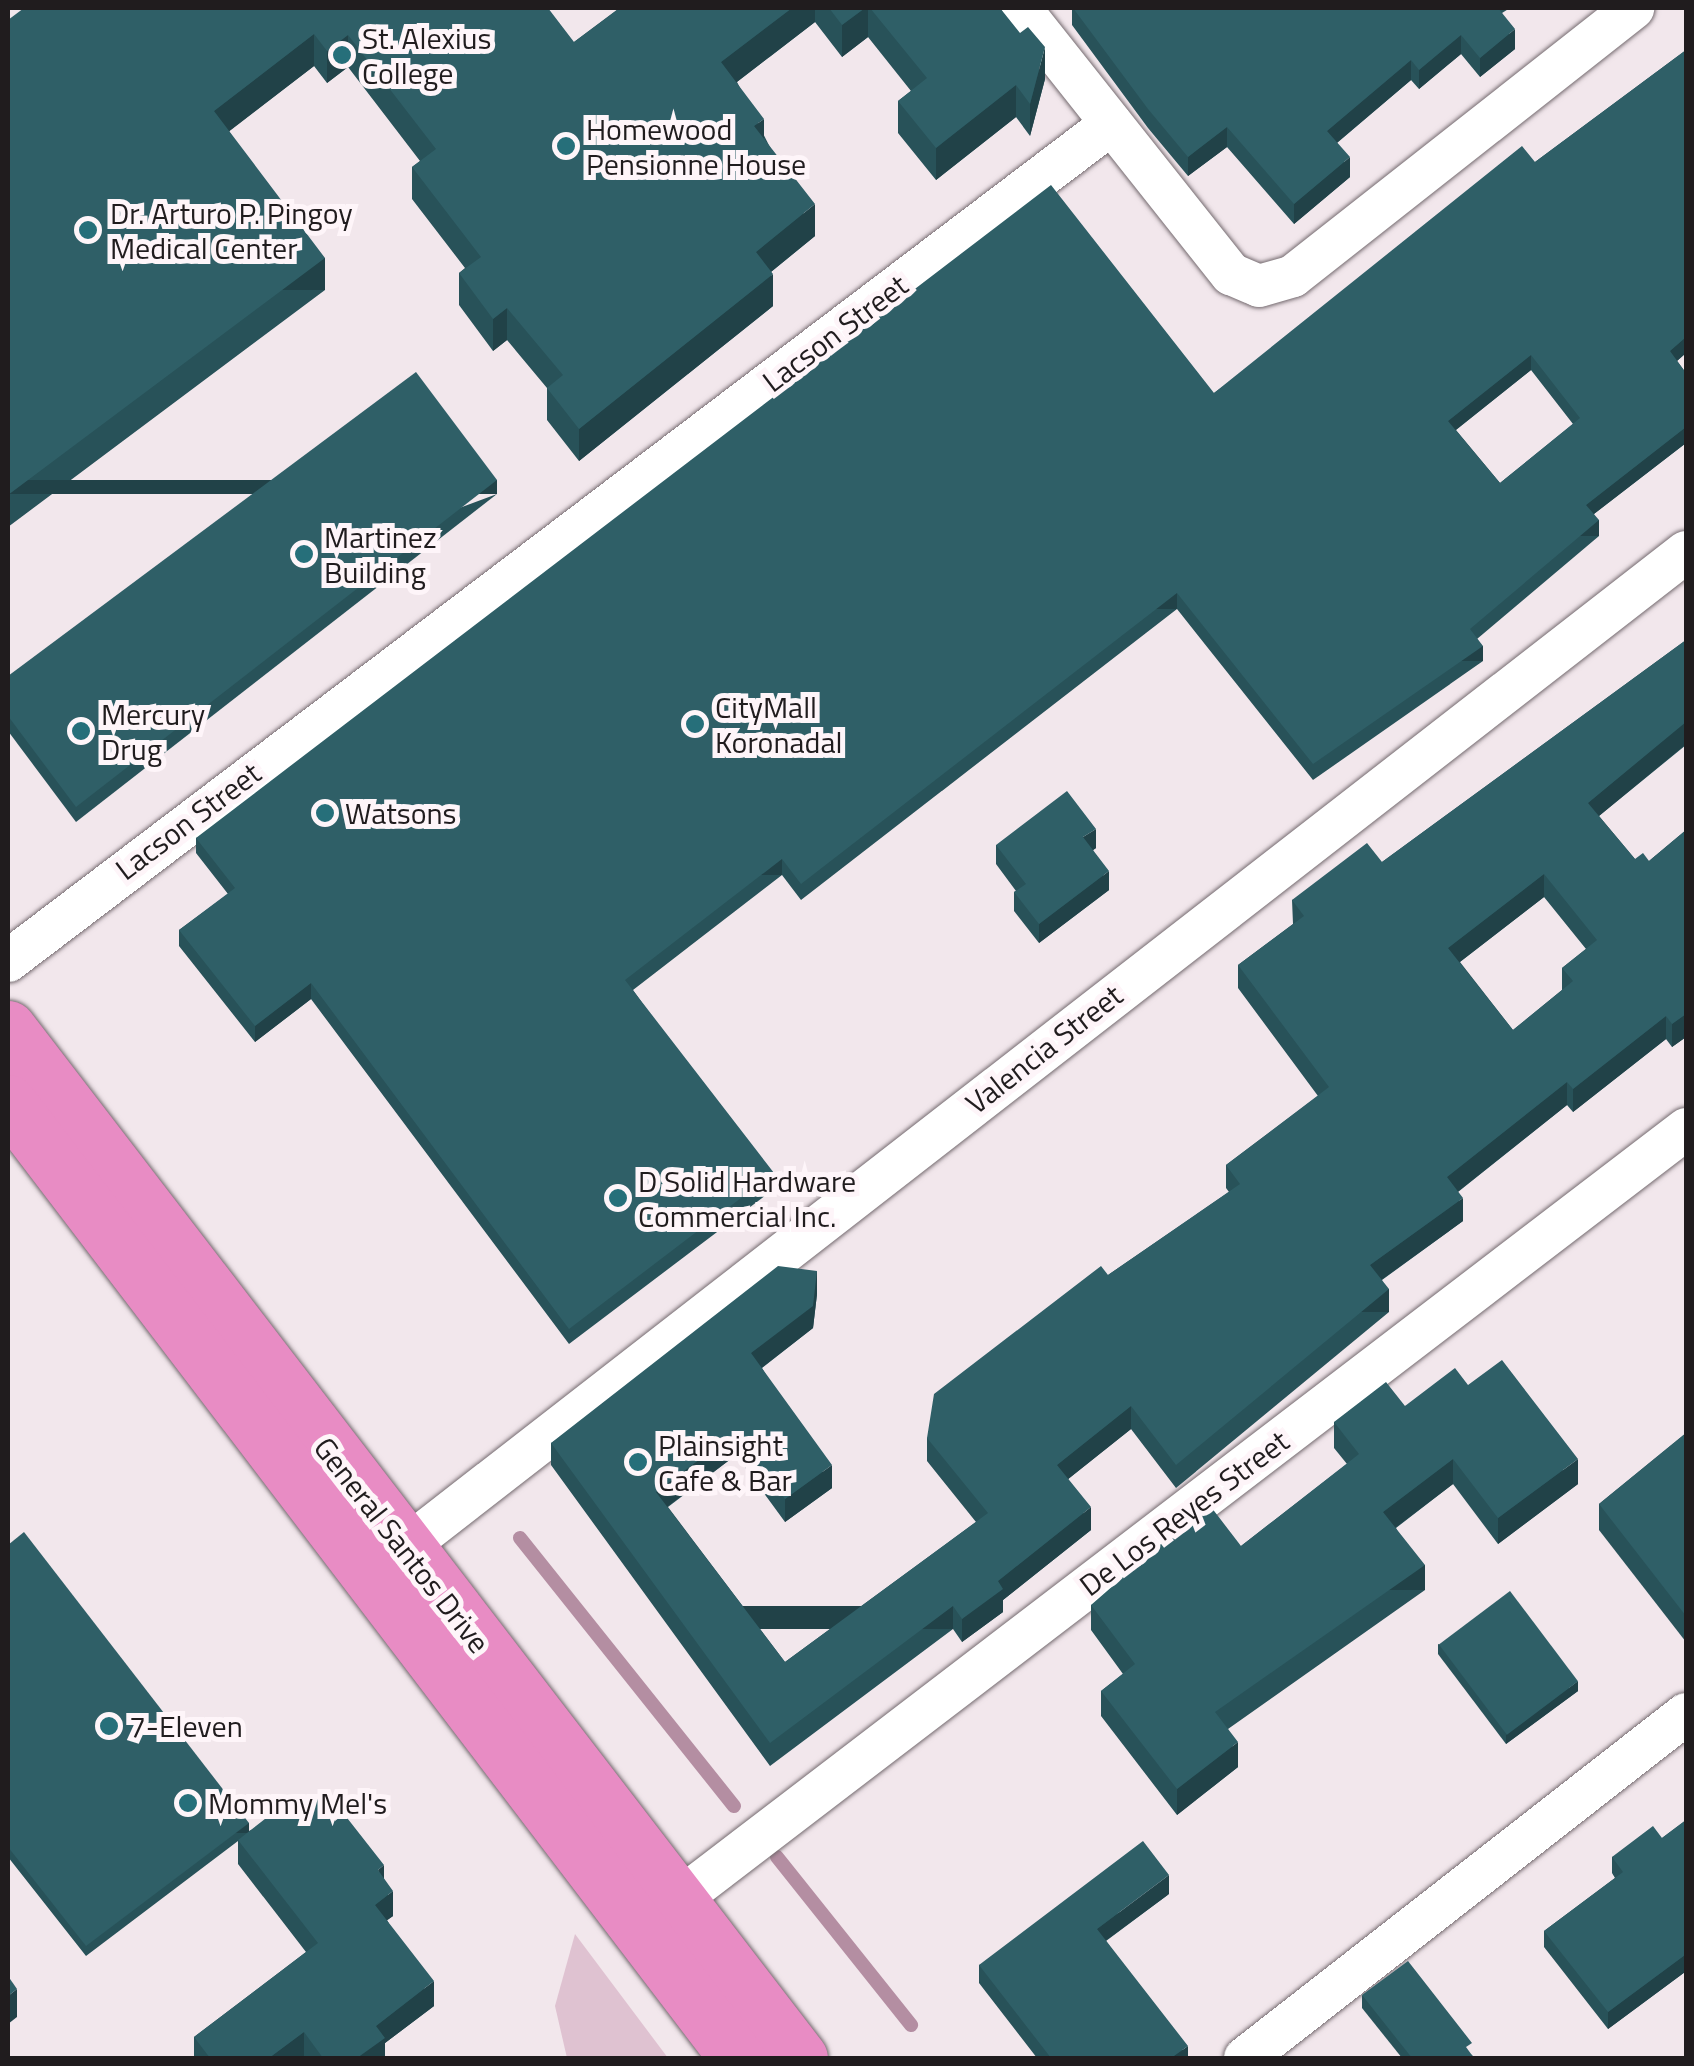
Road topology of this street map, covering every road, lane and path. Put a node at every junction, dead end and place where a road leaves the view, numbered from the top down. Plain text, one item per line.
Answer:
1 (1020, 8) edge
2 (1633, 8) edge
3 (1111, 124) junction
4 (1686, 552) edge
5 (8, 961) edge
6 (8, 1028) edge
7 (8, 1102) edge
8 (1686, 1129) edge
9 (403, 1548) junction
10 (1686, 1714) edge
11 (682, 1897) junction
12 (737, 2058) edge
13 (800, 2058) edge
14 (1244, 2058) edge

1 - 3 street
2 - 3 street
3 - 5 street, Lacson Street
4 - 9 street, Valencia Street
6 - 9 highway, General Santos Drive
7 - 12 highway, General Santos Drive
8 - 11 street, De Los Reyes Street
9 - 11 highway, General Santos Drive
10 - 14 street
11 - 13 highway, General Santos Drive

